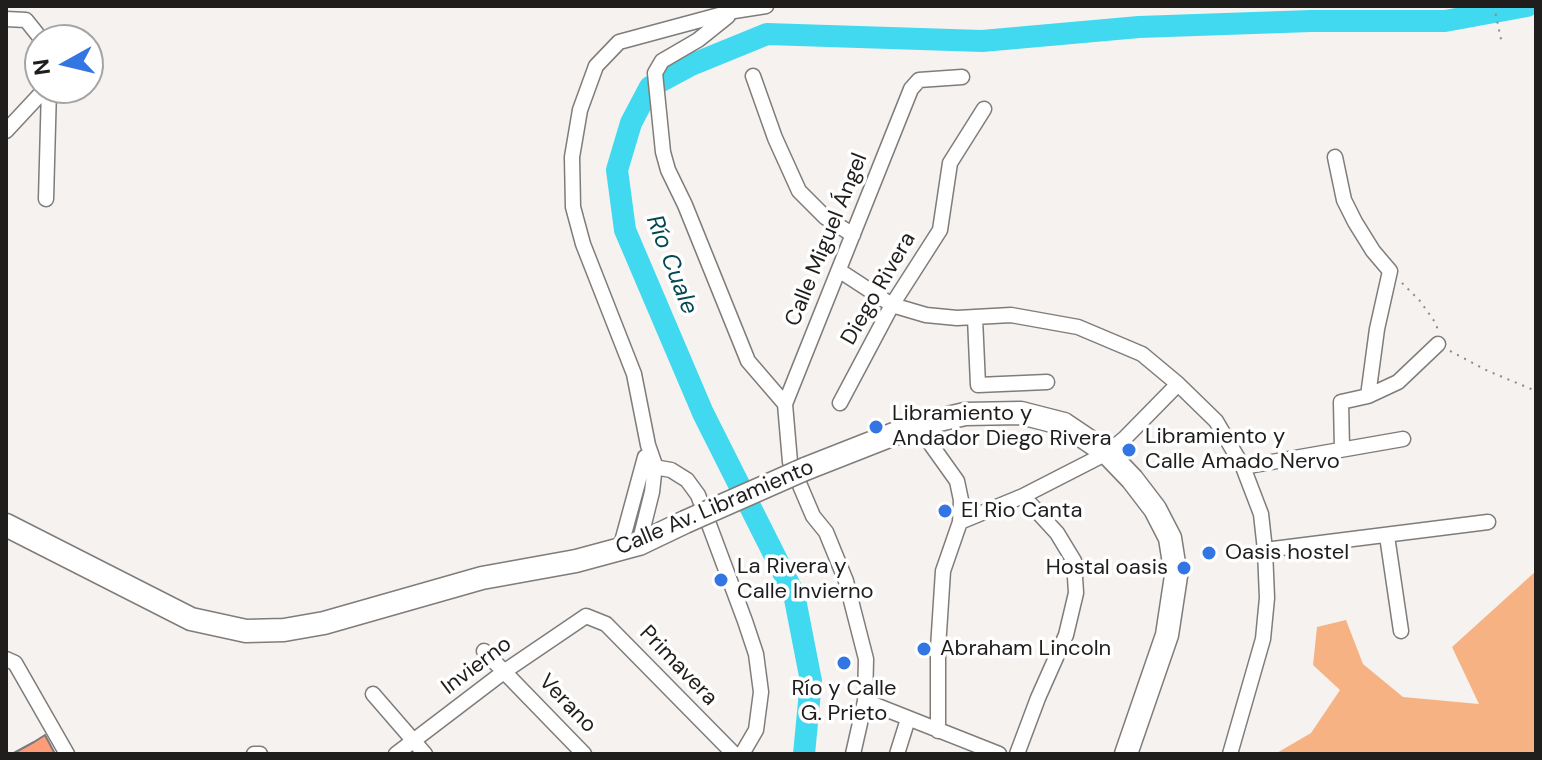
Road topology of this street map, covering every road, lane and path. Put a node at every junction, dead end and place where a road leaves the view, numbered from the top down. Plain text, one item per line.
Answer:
1 (766, 6) edge
2 (1494, 6) edge
3 (733, 9) edge
4 (6, 19) edge
5 (29, 24) edge
6 (1502, 44) dead end
7 (753, 76) dead end
8 (962, 77) dead end
9 (32, 104) edge
10 (47, 104) edge
11 (984, 109) dead end
12 (6, 131) edge
13 (1335, 157) dead end
14 (46, 199) dead end
15 (853, 235) junction
16 (840, 271) junction
17 (1390, 271) junction
18 (892, 305) junction
19 (975, 318) junction
20 (1438, 344) junction
21 (1047, 382) dead end
22 (1178, 384) junction
23 (1536, 391) edge
24 (1368, 396) junction
25 (840, 403) dead end
26 (785, 404) junction
27 (917, 425) junction
28 (1403, 439) dead end
29 (1342, 449) junction
30 (1107, 453) junction
31 (649, 465) junction
32 (797, 465) junction
33 (1243, 467) junction
34 (1023, 496) junction
35 (960, 522) junction
36 (1488, 522) dead end
37 (6, 525) edge
38 (1387, 536) junction
39 (629, 546) junction
40 (1265, 550) junction
41 (586, 616) joint
42 (1401, 631) dead end
43 (484, 651) dead end
44 (9, 664) edge
45 (505, 671) junction
46 (373, 694) dead end
47 (865, 701) junction
48 (908, 719) junction
49 (938, 731) junction
50 (413, 741) junction
51 (67, 754) edge
52 (254, 754) edge
53 (260, 754) edge
54 (396, 754) edge
55 (425, 754) edge
56 (584, 754) edge
57 (734, 754) edge
58 (742, 754) edge
59 (853, 754) edge
60 (897, 754) edge
61 (999, 754) edge
62 (1017, 754) edge
63 (1126, 754) edge
64 (1230, 754) edge

1 - 3 street
2 - 6 path
3 - 26 street
3 - 31 street
4 - 5 street
7 - 15 street
8 - 15 street, Calle Miguel Ángel
9 - 12 street
10 - 14 street
11 - 18 street, Diego Rivera
13 - 17 street
15 - 16 street, Calle Miguel Ángel
16 - 18 street
16 - 26 street, Calle Miguel Ángel
17 - 20 path
17 - 24 street
18 - 19 street
18 - 25 street, Diego Rivera
19 - 21 street
19 - 22 street
20 - 23 path
20 - 24 street
22 - 30 street
22 - 33 street
24 - 29 street
26 - 32 street, Calle Miguel Ángel
27 - 30 main road, Calle Av. Libramiento
27 - 32 main road, Calle Av. Libramiento
27 - 35 street
28 - 29 street
29 - 33 street
30 - 34 street
30 - 63 main road, Calle Av. Libramiento
31 - 39 street
31 - 58 street
32 - 39 main road, Calle Av. Libramiento, bridge
32 - 47 street, Calle Miguel Ángel
33 - 40 street
34 - 35 street
34 - 62 street
35 - 49 street
36 - 38 street
37 - 39 main road, Calle Av. Libramiento
38 - 40 street
38 - 42 street
40 - 64 street
41 - 45 street, Invierno
41 - 57 street, Primavera
43 - 45 street, Verano
44 - 51 street
45 - 50 street, Invierno
45 - 56 street, Verano
46 - 50 street
47 - 48 street
47 - 59 street, Calle Miguel Ángel
48 - 49 street
48 - 60 street
49 - 61 street
50 - 54 street, Invierno
50 - 55 street
52 - 53 street

